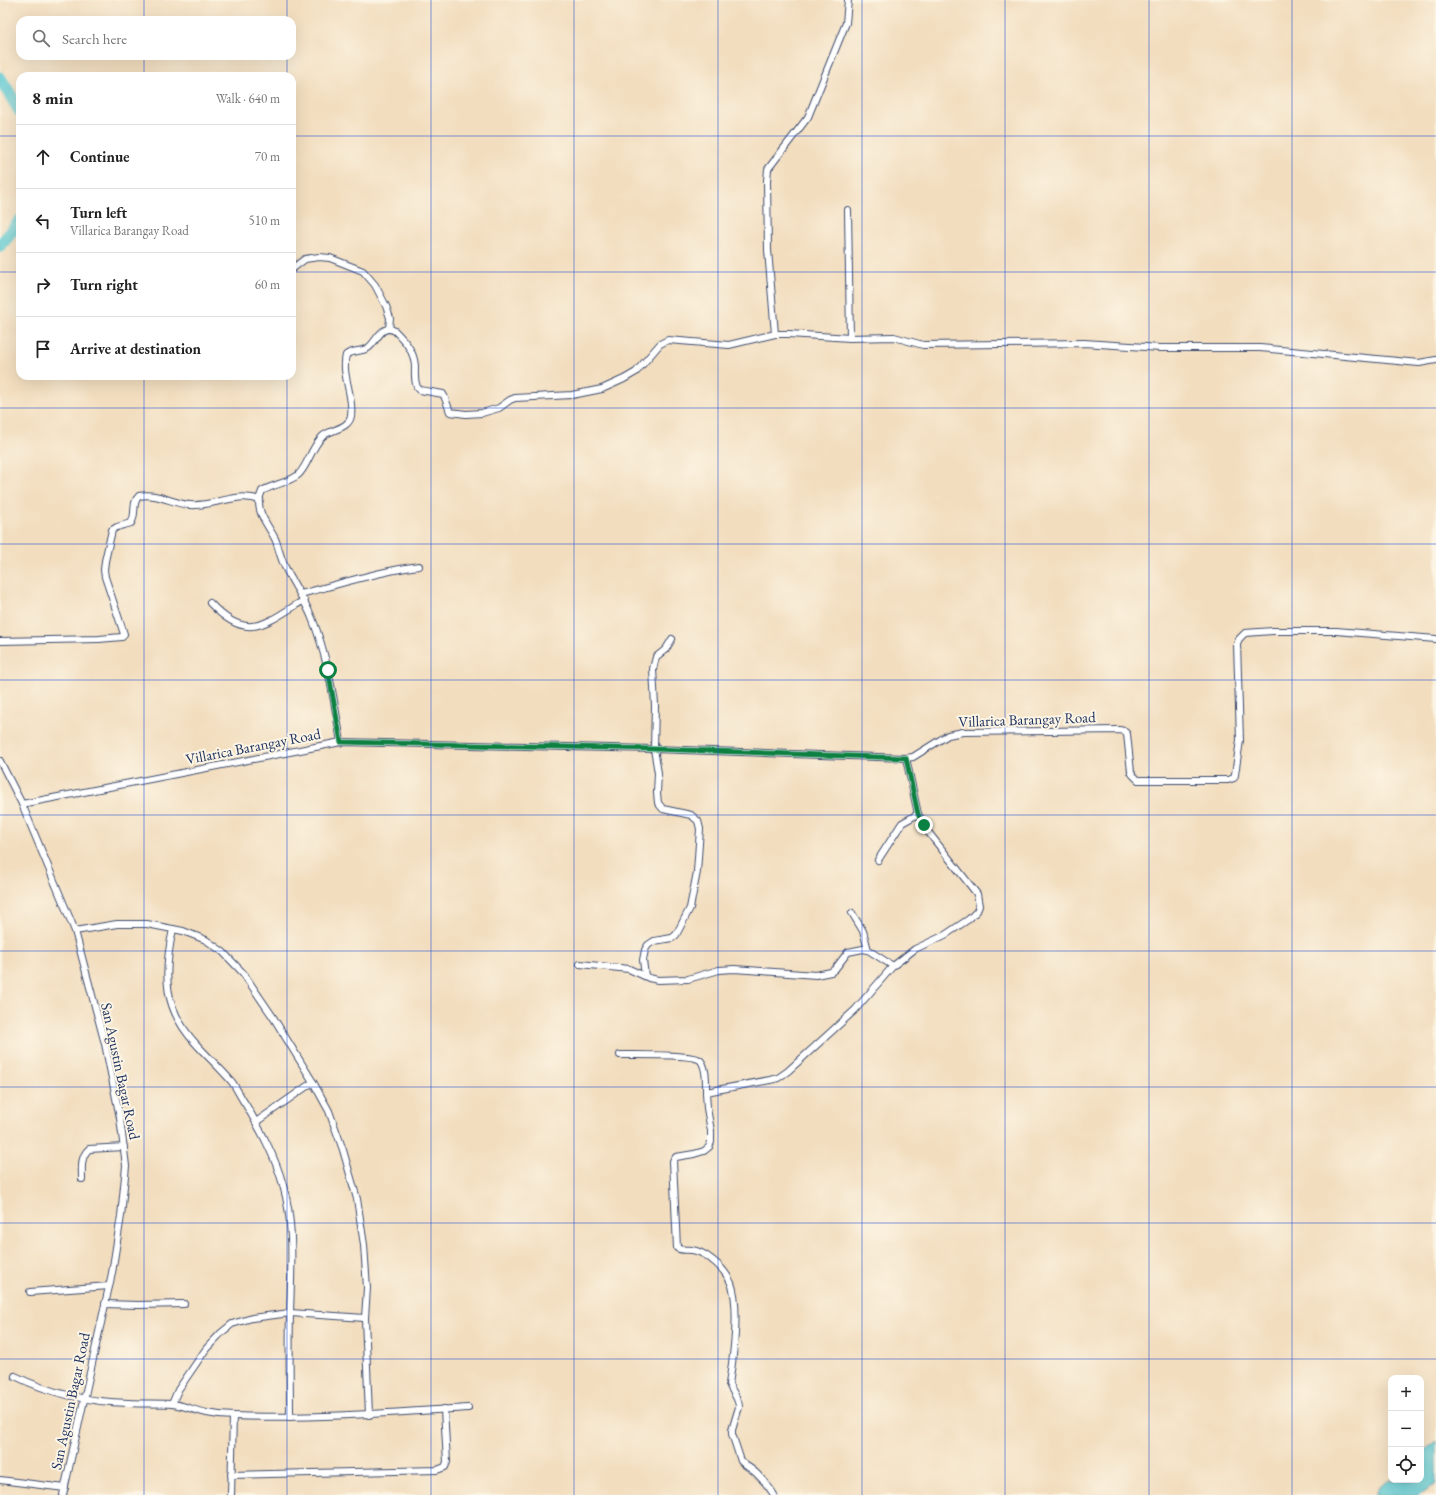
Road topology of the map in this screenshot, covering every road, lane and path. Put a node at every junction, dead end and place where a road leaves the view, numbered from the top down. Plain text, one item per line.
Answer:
1 (848, 0) edge
2 (848, 210) dead end
3 (296, 266) edge
4 (389, 329) junction
5 (775, 334) junction
6 (850, 338) junction
7 (1436, 360) edge
8 (260, 500) junction
9 (420, 566) dead end
10 (302, 597) junction
11 (210, 603) dead end
12 (672, 639) dead end
13 (1436, 639) edge
14 (0, 641) edge
15 (341, 742) junction
16 (654, 749) junction
17 (906, 758) junction
18 (0, 761) edge
19 (22, 804) junction
20 (918, 814) junction
21 (878, 860) dead end
22 (852, 913) dead end
23 (173, 929) junction
24 (75, 931) junction
25 (868, 950) junction
26 (580, 964) dead end
27 (893, 966) junction
28 (645, 976) junction
29 (620, 1054) dead end
30 (313, 1082) junction
31 (706, 1092) junction
32 (256, 1122) junction
33 (124, 1147) junction
34 (82, 1179) dead end
35 (109, 1286) junction
36 (30, 1292) dead end
37 (105, 1304) junction
38 (184, 1304) dead end
39 (290, 1313) junction
40 (365, 1318) junction
41 (15, 1376) dead end
42 (84, 1399) junction
43 (172, 1404) junction
44 (468, 1408) dead end
45 (444, 1410) junction
46 (369, 1415) junction
47 (233, 1416) junction
48 (290, 1417) junction
49 (231, 1475) junction
50 (0, 1480) edge
51 (65, 1488) junction
52 (63, 1495) edge
53 (231, 1495) edge
54 (774, 1495) edge

1 - 5 street
2 - 6 street
3 - 4 street
4 - 5 street
4 - 8 street
5 - 6 street
6 - 7 street
8 - 10 street
8 - 14 street
9 - 10 street
10 - 11 street
10 - 15 street
12 - 16 street
13 - 17 street, Villarica Barangay Road
15 - 16 street, Villarica Barangay Road
15 - 19 street, Villarica Barangay Road
16 - 17 street, Villarica Barangay Road
16 - 28 street
17 - 20 street
18 - 19 street, San Agustin Bagar Road
19 - 24 street, San Agustin Bagar Road
20 - 21 street
20 - 27 street
22 - 25 street
23 - 24 street
23 - 30 street
23 - 32 street
24 - 33 street, San Agustin Bagar Road
25 - 27 street
25 - 28 street
26 - 28 street
27 - 31 street
29 - 31 street
30 - 32 street
30 - 40 street
31 - 54 street
32 - 39 street
33 - 34 street
33 - 35 street, San Agustin Bagar Road
35 - 36 street
35 - 37 street, San Agustin Bagar Road
37 - 38 street
37 - 42 street, San Agustin Bagar Road
39 - 40 street
39 - 43 street
39 - 48 street
40 - 46 street
41 - 42 street
42 - 43 street
42 - 51 street, San Agustin Bagar Road
43 - 47 street
44 - 45 street
45 - 46 street
45 - 49 street
46 - 48 street
47 - 48 street
47 - 49 street
49 - 53 street
50 - 51 street
51 - 52 street, San Agustin Bagar Road

